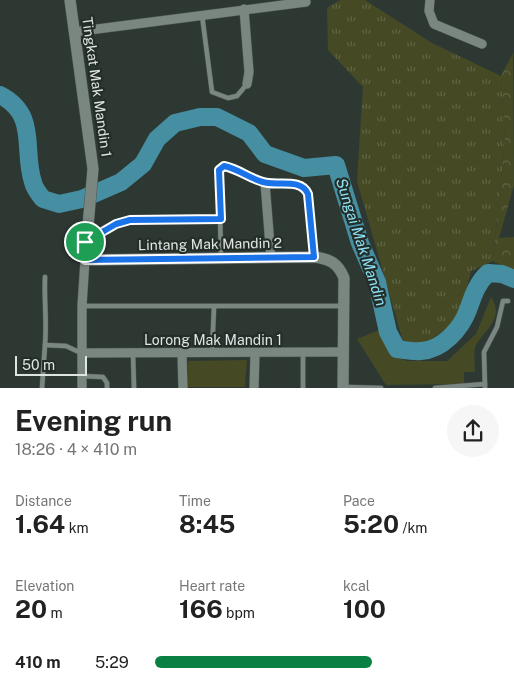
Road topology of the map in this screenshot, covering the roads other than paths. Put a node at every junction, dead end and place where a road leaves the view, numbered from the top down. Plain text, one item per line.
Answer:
1 (70, 0) edge
2 (430, 0) edge
3 (306, 2) dead end
4 (240, 6) edge
5 (202, 14) junction
6 (74, 32) junction
7 (482, 44) dead end
8 (247, 84) joint
9 (265, 183) junction
10 (221, 219) junction
11 (85, 242) junction
12 (314, 257) junction
13 (271, 258) junction
14 (221, 259) junction
15 (85, 260) junction
16 (45, 277) dead end
17 (508, 301) dead end
18 (82, 306) junction
19 (344, 306) junction
20 (214, 307) junction
21 (45, 345) junction
22 (344, 352) junction
23 (303, 353) junction
24 (82, 354) junction
25 (133, 354) junction
26 (182, 354) junction
27 (212, 354) junction
28 (255, 354) junction
29 (82, 376) junction
30 (485, 386) edge
31 (343, 387) edge
32 (42, 388) edge
33 (82, 388) edge
34 (107, 388) edge
35 (134, 388) edge
36 (183, 388) edge
37 (254, 388) edge
38 (303, 388) edge
39 (381, 388) edge
40 (436, 388) edge

1 - 6 street, Tingkat Mak Mandin 1
2 - 7 street
3 - 4 street
4 - 5 street
4 - 8 street
5 - 6 street
5 - 8 lane
6 - 11 street, Tingkat Mak Mandin 1
9 - 10 lane
9 - 12 lane
9 - 13 street
10 - 11 lane
10 - 14 lane
11 - 15 street, Tingkat Mak Mandin 1
12 - 13 street, Lintang Mak Mandin 2
12 - 19 street, Lintang Mak Mandin 2
13 - 14 street, Lintang Mak Mandin 2
14 - 15 street, Lintang Mak Mandin 2
15 - 18 street, Tingkat Mak Mandin 1
16 - 21 lane
17 - 30 lane
18 - 20 lane
18 - 24 street, Tingkat Mak Mandin 1
19 - 20 lane
19 - 22 street
20 - 27 lane
21 - 24 lane
21 - 32 lane
22 - 23 street, Lorong Mak Mandin 1
22 - 31 street
23 - 28 street, Lorong Mak Mandin 1
23 - 38 lane
24 - 25 street, Lorong Mak Mandin 1
24 - 29 street, Tingkat Mak Mandin 1
25 - 26 street, Lorong Mak Mandin 1
25 - 35 lane
26 - 27 street, Lorong Mak Mandin 1
26 - 36 street
27 - 28 street, Lorong Mak Mandin 1
28 - 37 street
29 - 33 street, Tingkat Mak Mandin 1
29 - 34 lane
30 - 40 lane
31 - 39 lane

